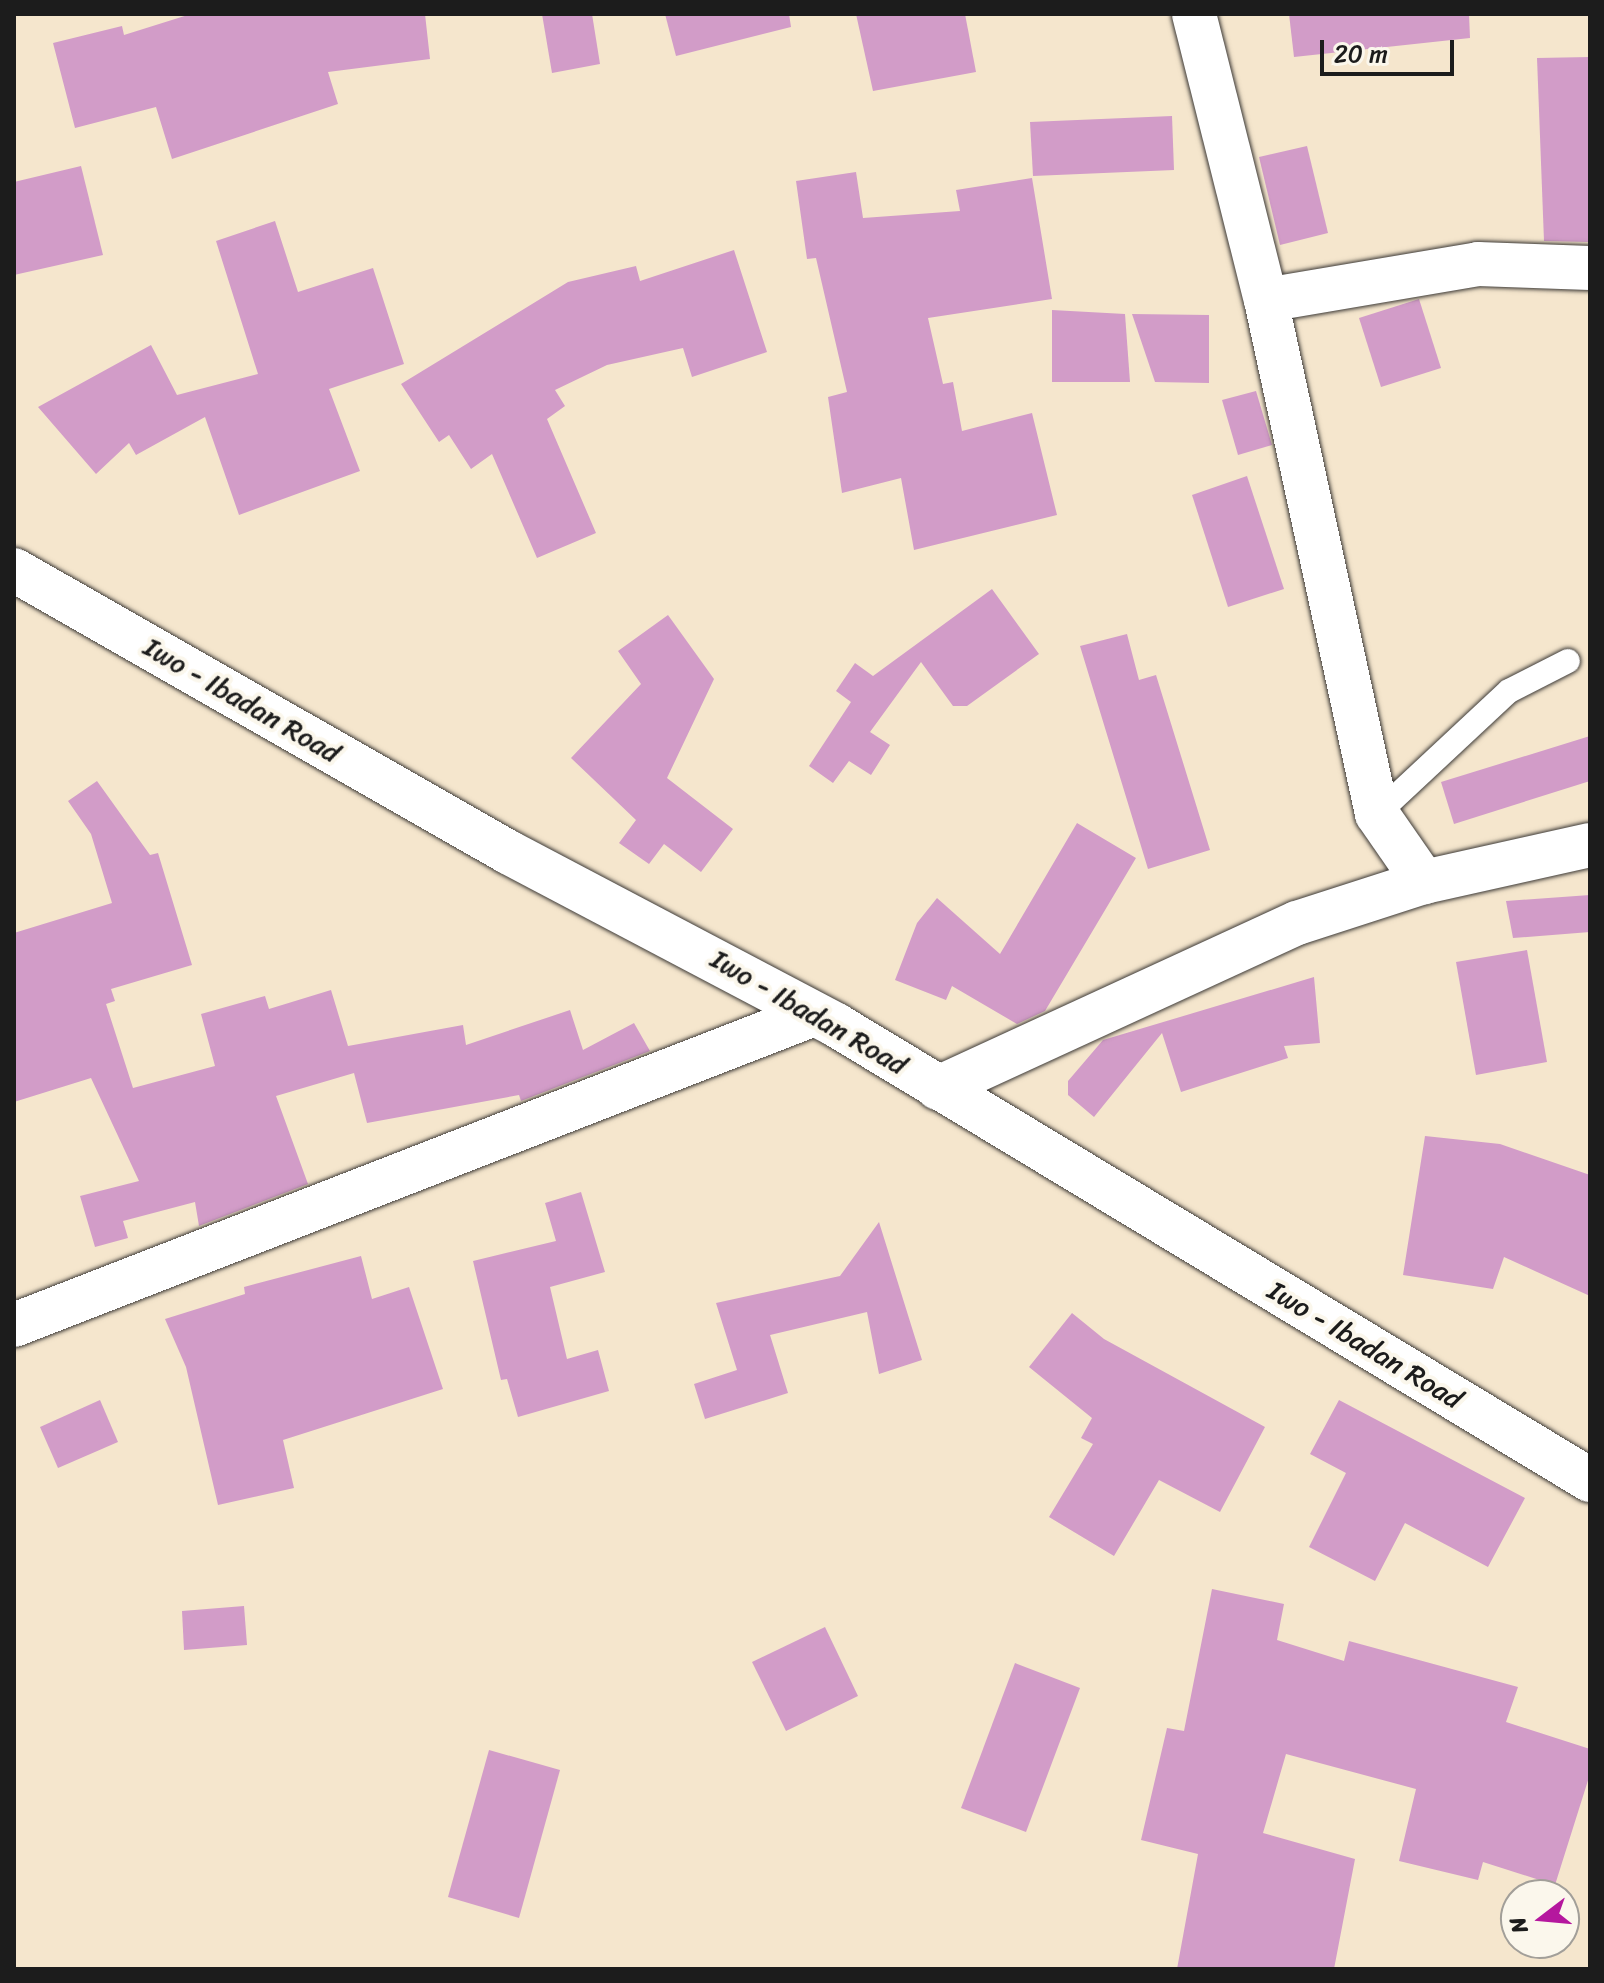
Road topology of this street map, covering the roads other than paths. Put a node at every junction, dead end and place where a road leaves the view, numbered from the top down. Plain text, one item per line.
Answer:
1 (1194, 14) edge
2 (1590, 268) edge
3 (1266, 300) junction
4 (14, 570) edge
5 (1568, 661) dead end
6 (1377, 814) junction
7 (1590, 845) edge
8 (1424, 882) junction
9 (814, 1014) junction
10 (938, 1088) junction
11 (14, 1325) edge
12 (1590, 1480) edge

1 - 3 street
2 - 3 street
3 - 6 street
4 - 9 street, Iwo - Ibadan Road
5 - 6 lane
6 - 8 street
7 - 8 street
8 - 10 street
9 - 10 street, Iwo - Ibadan Road
9 - 11 street
10 - 12 street, Iwo - Ibadan Road

